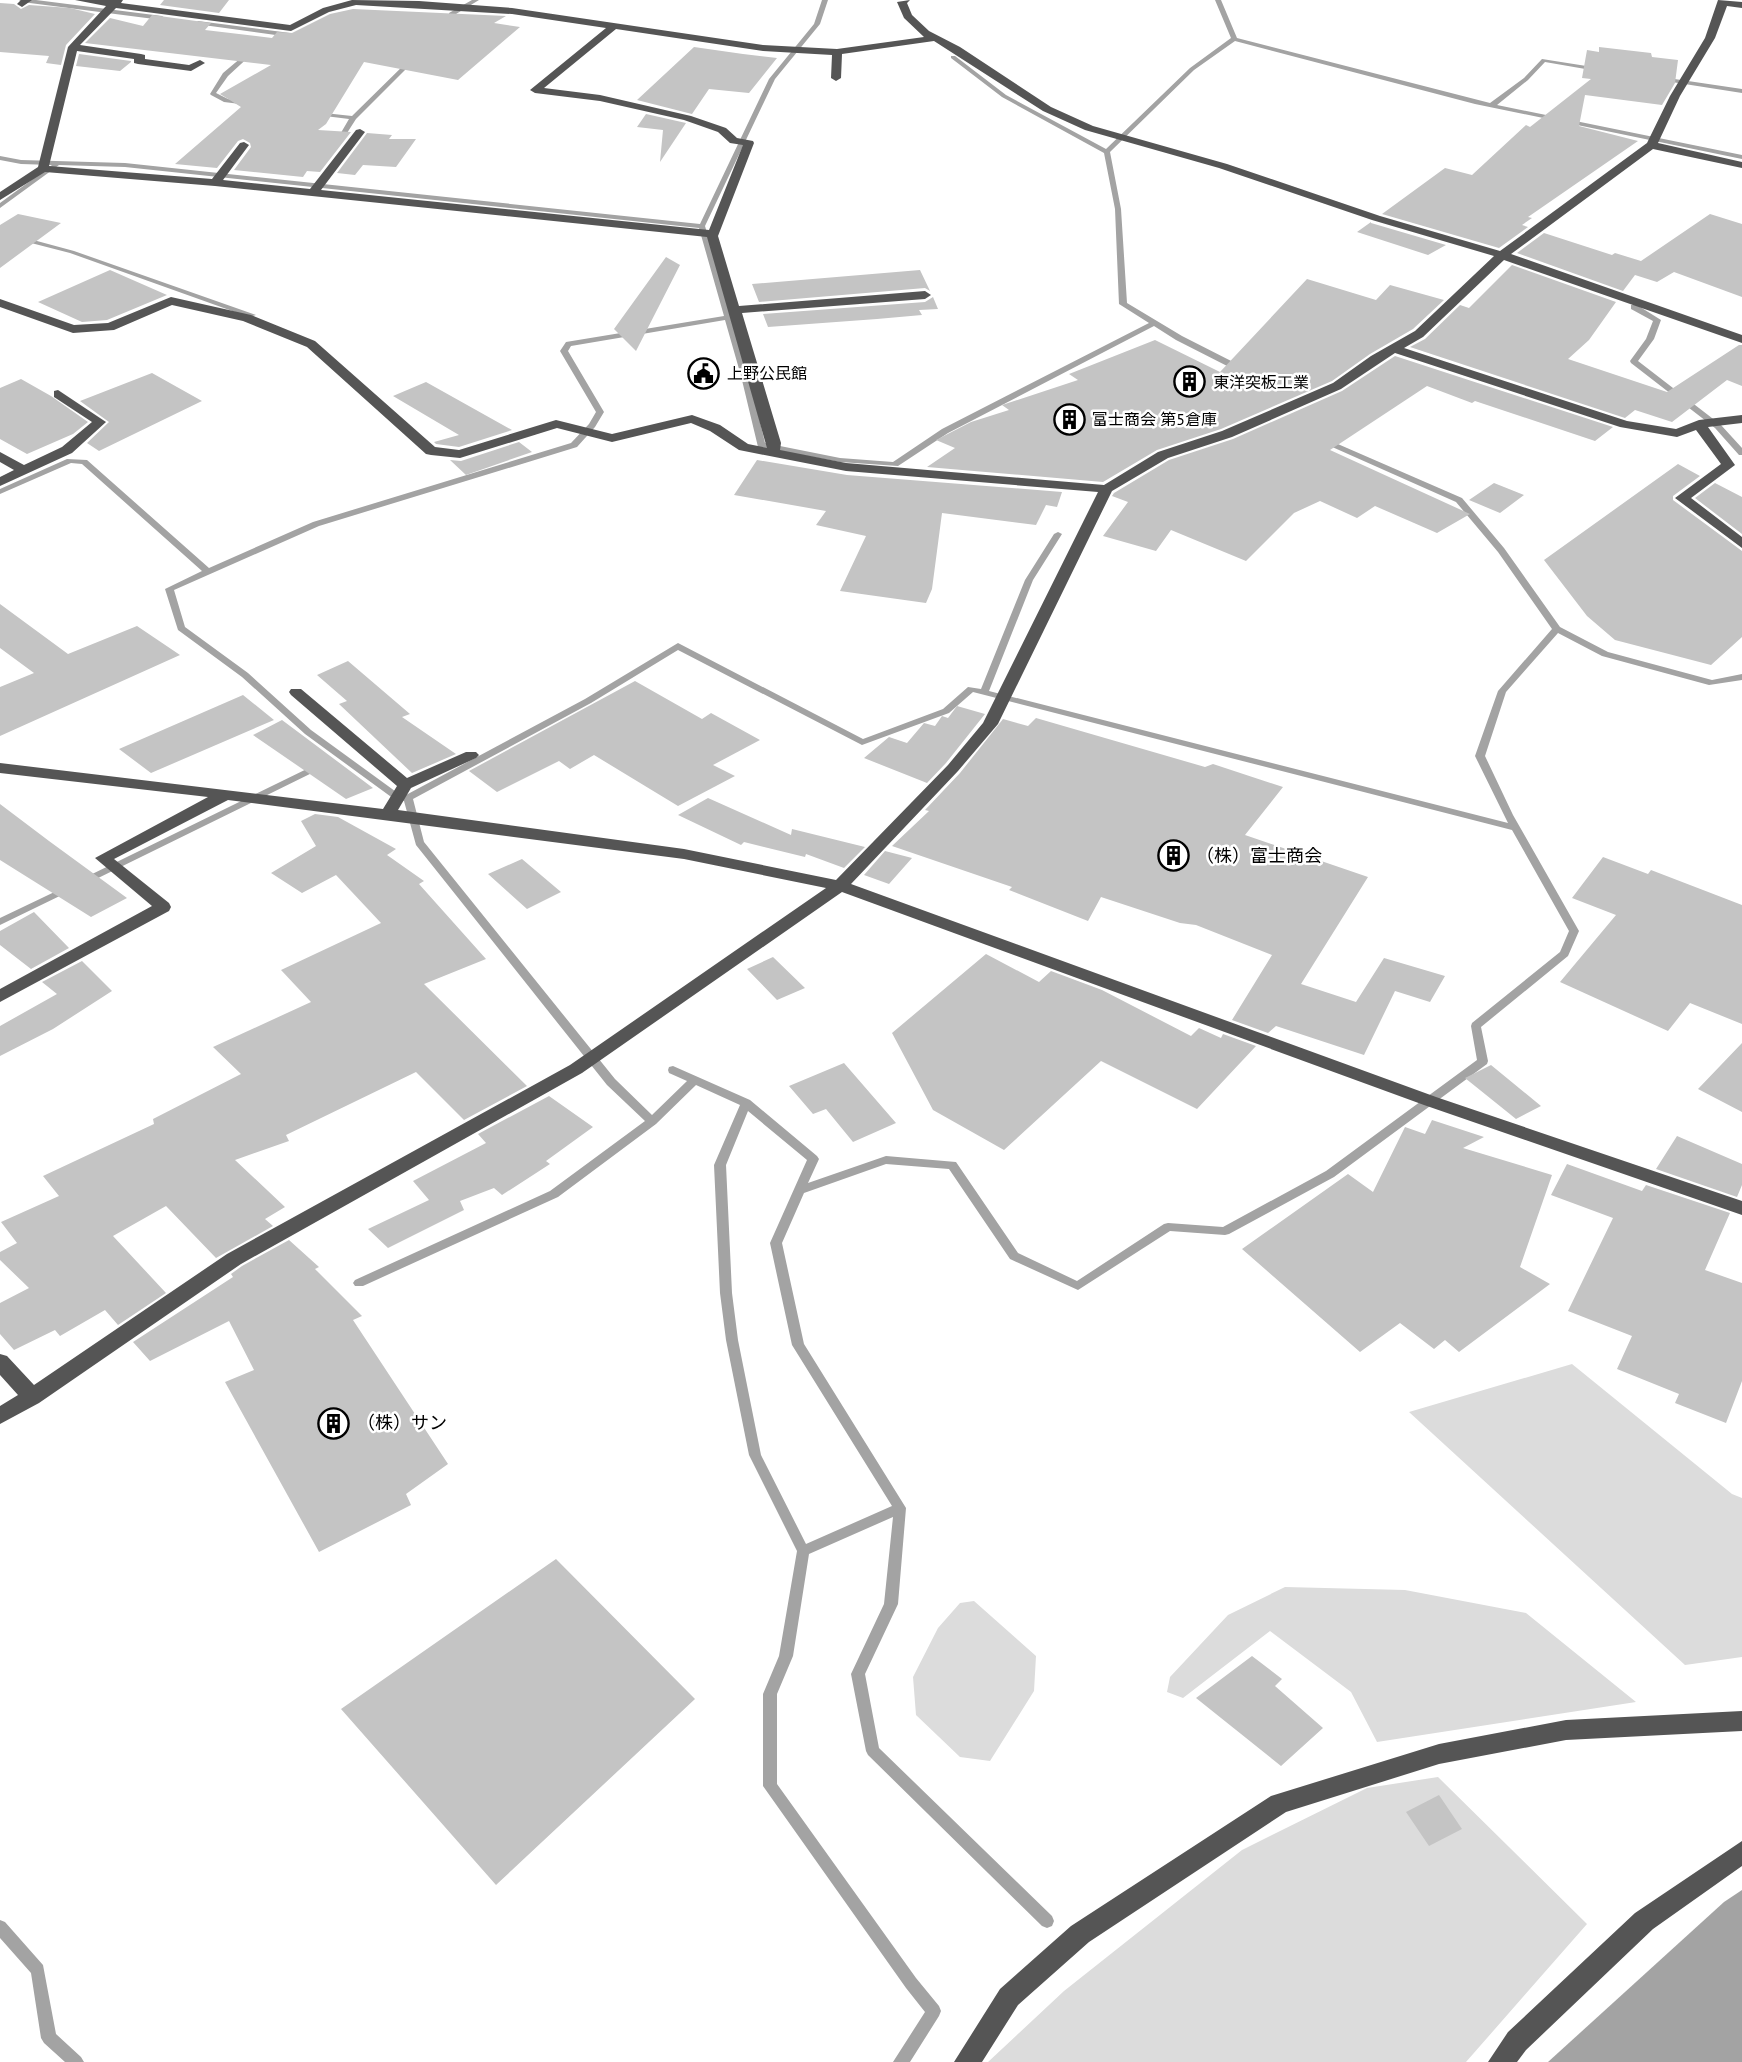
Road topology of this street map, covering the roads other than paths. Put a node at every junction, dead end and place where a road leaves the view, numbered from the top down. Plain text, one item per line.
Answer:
1 (80, 0) edge
2 (905, 0) edge
3 (361, 1) edge
4 (1723, 2) edge
5 (1742, 5) edge
6 (112, 6) edge
7 (613, 27) junction
8 (936, 38) junction
9 (73, 47) junction
10 (837, 52) junction
11 (201, 63) dead end
12 (836, 78) dead end
13 (360, 132) dead end
14 (1655, 141) junction
15 (244, 145) dead end
16 (1742, 165) edge
17 (47, 166) junction
18 (215, 183) junction
19 (313, 193) junction
20 (0, 197) edge
21 (713, 235) junction
22 (1502, 254) junction
23 (926, 295) dead end
24 (0, 303) edge
25 (735, 310) junction
26 (1742, 339) edge
27 (1395, 349) junction
28 (58, 394) dead end
29 (1742, 419) edge
30 (1699, 424) junction
31 (774, 447) junction
32 (0, 456) edge
33 (24, 471) junction
34 (0, 482) edge
35 (1106, 489) junction
36 (1742, 544) edge
37 (296, 692) dead end
38 (471, 755) dead end
39 (0, 768) edge
40 (223, 796) junction
41 (397, 797) junction
42 (839, 886) junction
43 (0, 996) edge
44 (1742, 1208) edge
45 (0, 1362) edge
46 (32, 1397) junction
47 (0, 1416) edge
48 (1742, 1721) edge
49 (1742, 1852) edge
50 (967, 2062) edge
51 (1502, 2062) edge

1 - 6 street
2 - 8 street
3 - 6 street
3 - 7 street
4 - 5 street
4 - 14 street
6 - 9 street
7 - 10 street
7 - 21 street
8 - 10 street
8 - 22 street
9 - 11 street
9 - 17 street
10 - 12 street
13 - 19 street
14 - 16 street
14 - 22 street
15 - 18 street
17 - 18 street
17 - 20 street
18 - 19 street
19 - 21 street
21 - 25 street
22 - 26 street
22 - 27 street
23 - 25 street
24 - 31 street
25 - 31 street
27 - 30 street
27 - 35 street
28 - 33 street
29 - 30 street
30 - 36 street
31 - 35 street
32 - 33 street
33 - 34 street
35 - 42 street
37 - 41 street
38 - 41 street
39 - 40 street
40 - 41 street
40 - 43 street
41 - 42 street
42 - 44 street
42 - 46 street
45 - 46 street
46 - 47 street
48 - 50 street
49 - 51 street

